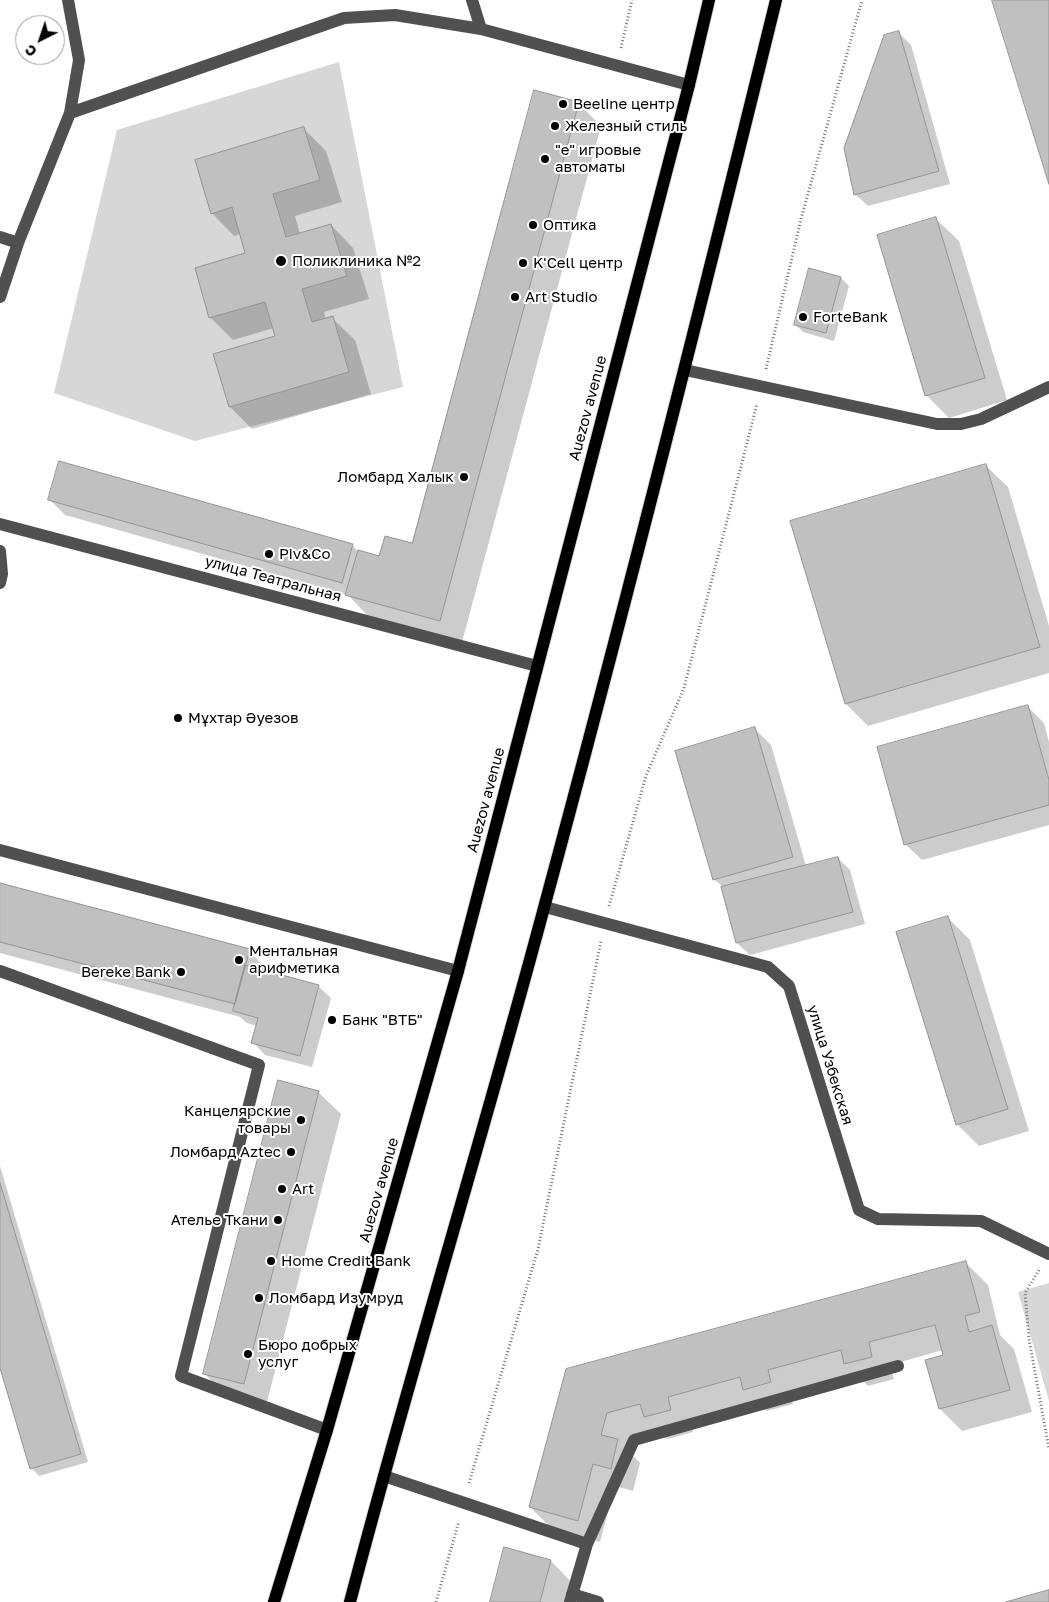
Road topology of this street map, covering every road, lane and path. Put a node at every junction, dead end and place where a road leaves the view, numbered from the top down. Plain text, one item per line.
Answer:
1 (68, 0) edge
2 (472, 0) edge
3 (632, 0) edge
4 (709, 0) edge
5 (776, 0) edge
6 (862, 0) edge
7 (481, 28) junction
8 (618, 66) junction
9 (689, 85) junction
10 (70, 113) junction
11 (0, 237) edge
12 (18, 243) junction
13 (0, 297) edge
14 (685, 370) junction
15 (762, 386) junction
16 (1049, 387) edge
17 (0, 524) edge
18 (0, 552) edge
19 (0, 583) edge
20 (537, 666) junction
21 (0, 850) edge
22 (544, 907) junction
23 (604, 923) junction
24 (0, 971) edge
25 (458, 972) junction
26 (1049, 1254) edge
27 (898, 1366) dead end
28 (327, 1430) junction
29 (1049, 1449) edge
30 (384, 1476) junction
31 (464, 1503) junction
32 (587, 1544) junction
33 (571, 1598) edge
34 (274, 1602) edge
35 (350, 1602) edge
36 (436, 1602) edge
37 (598, 1602) edge

1 - 10 street
2 - 7 street
3 - 8 path
4 - 9 main road, Auezov avenue
5 - 14 main road
6 - 15 path
7 - 8 street
7 - 10 street
8 - 9 street
9 - 20 main road, Auezov avenue
10 - 12 street
11 - 12 street
12 - 13 street
14 - 15 street
14 - 22 main road
15 - 16 street
15 - 23 path
17 - 20 street, улица Театральная
18 - 19 street
20 - 25 main road, Auezov avenue
21 - 25 street
22 - 23 street, улица Узбекская
22 - 30 main road
23 - 26 street, улица Узбекская
23 - 31 path
24 - 28 street
25 - 28 main road, Auezov avenue
26 - 29 path
27 - 32 street
28 - 34 main road, Auezov avenue
30 - 31 street
30 - 35 main road
31 - 32 street
31 - 36 path
32 - 33 street
33 - 37 street

